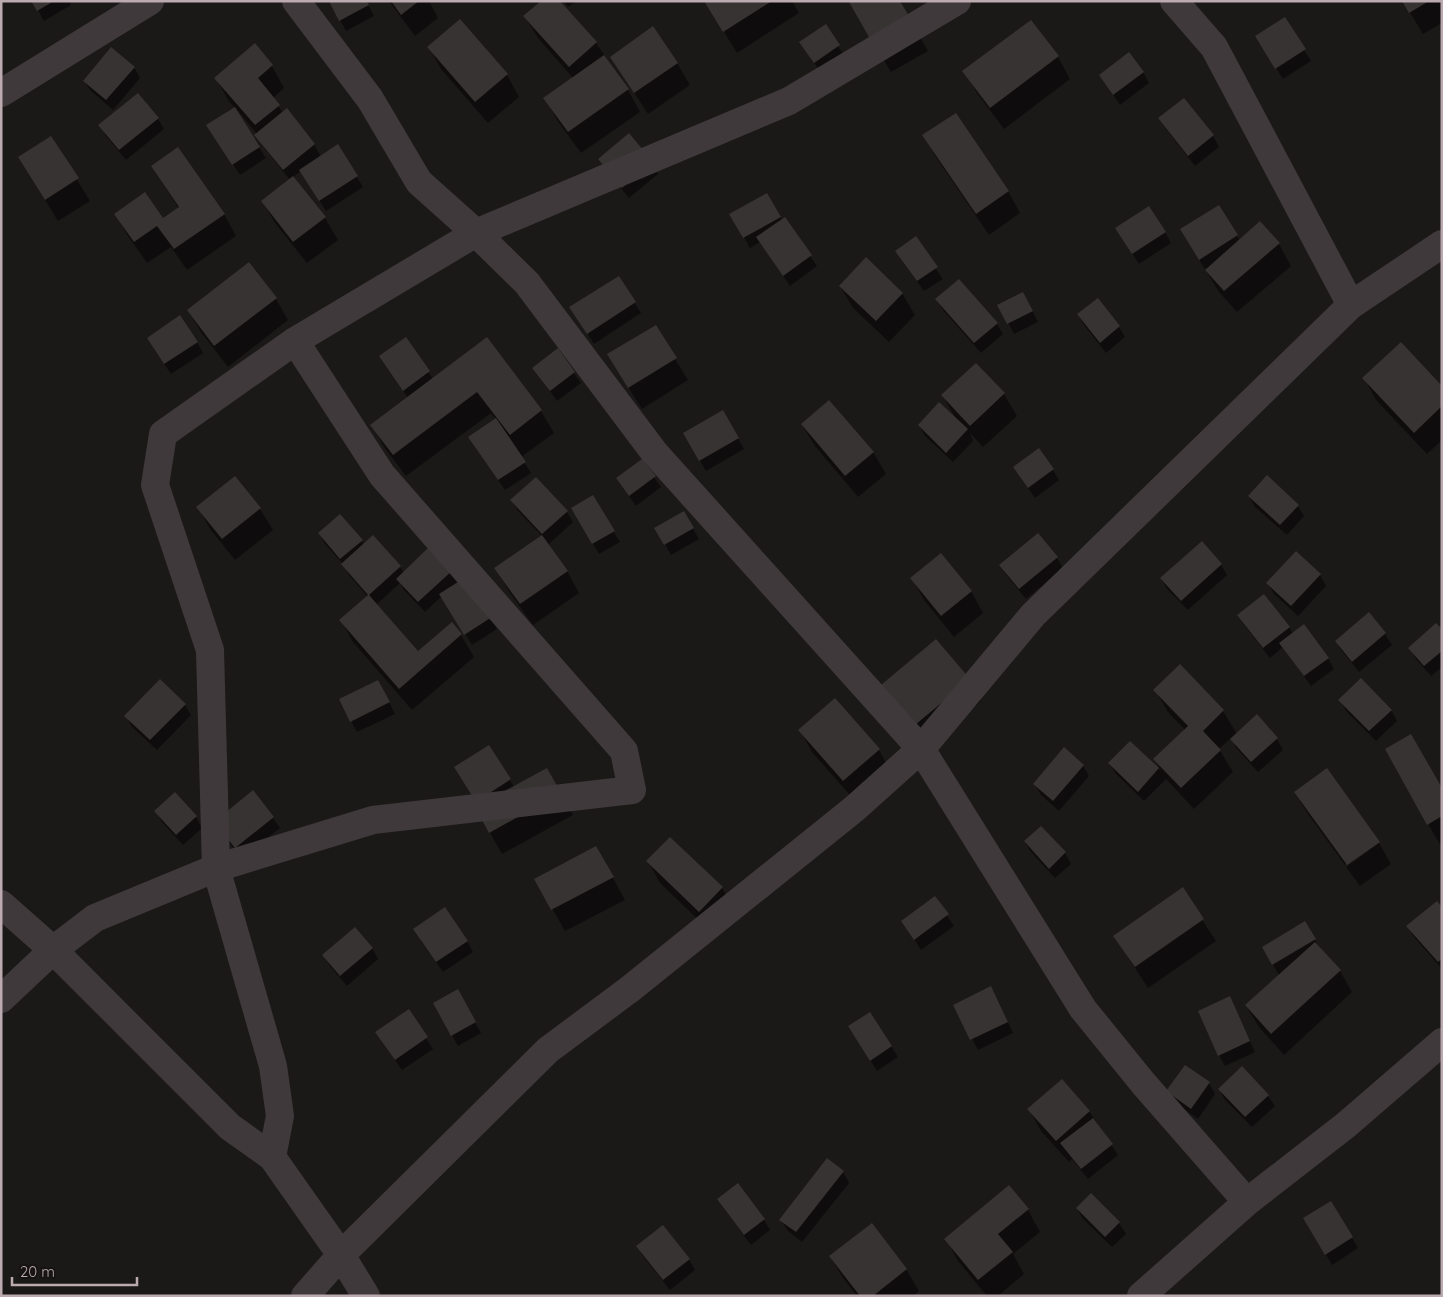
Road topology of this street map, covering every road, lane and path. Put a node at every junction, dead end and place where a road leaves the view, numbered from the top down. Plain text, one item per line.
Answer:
1 (150, 1) edge
2 (296, 1) edge
3 (957, 1) edge
4 (1174, 1) edge
5 (1, 93) edge
6 (476, 233) junction
7 (1442, 244) edge
8 (1351, 305) junction
9 (295, 341) junction
10 (920, 749) junction
11 (216, 868) junction
12 (1, 904) edge
13 (52, 950) junction
14 (1, 998) edge
15 (1442, 1042) edge
16 (272, 1157) junction
17 (1246, 1202) junction
18 (341, 1255) junction
19 (305, 1296) edge
20 (366, 1296) edge
21 (1141, 1296) edge

1 - 5 street
2 - 6 street
3 - 6 street
4 - 8 street
6 - 9 street
6 - 10 street
7 - 8 street
8 - 10 street
9 - 11 street
9 - 11 street
10 - 17 street
10 - 18 street
11 - 13 street
11 - 16 street
12 - 13 street
13 - 14 street
13 - 16 street
15 - 17 street
16 - 18 street
17 - 21 street
18 - 19 street
18 - 20 street

